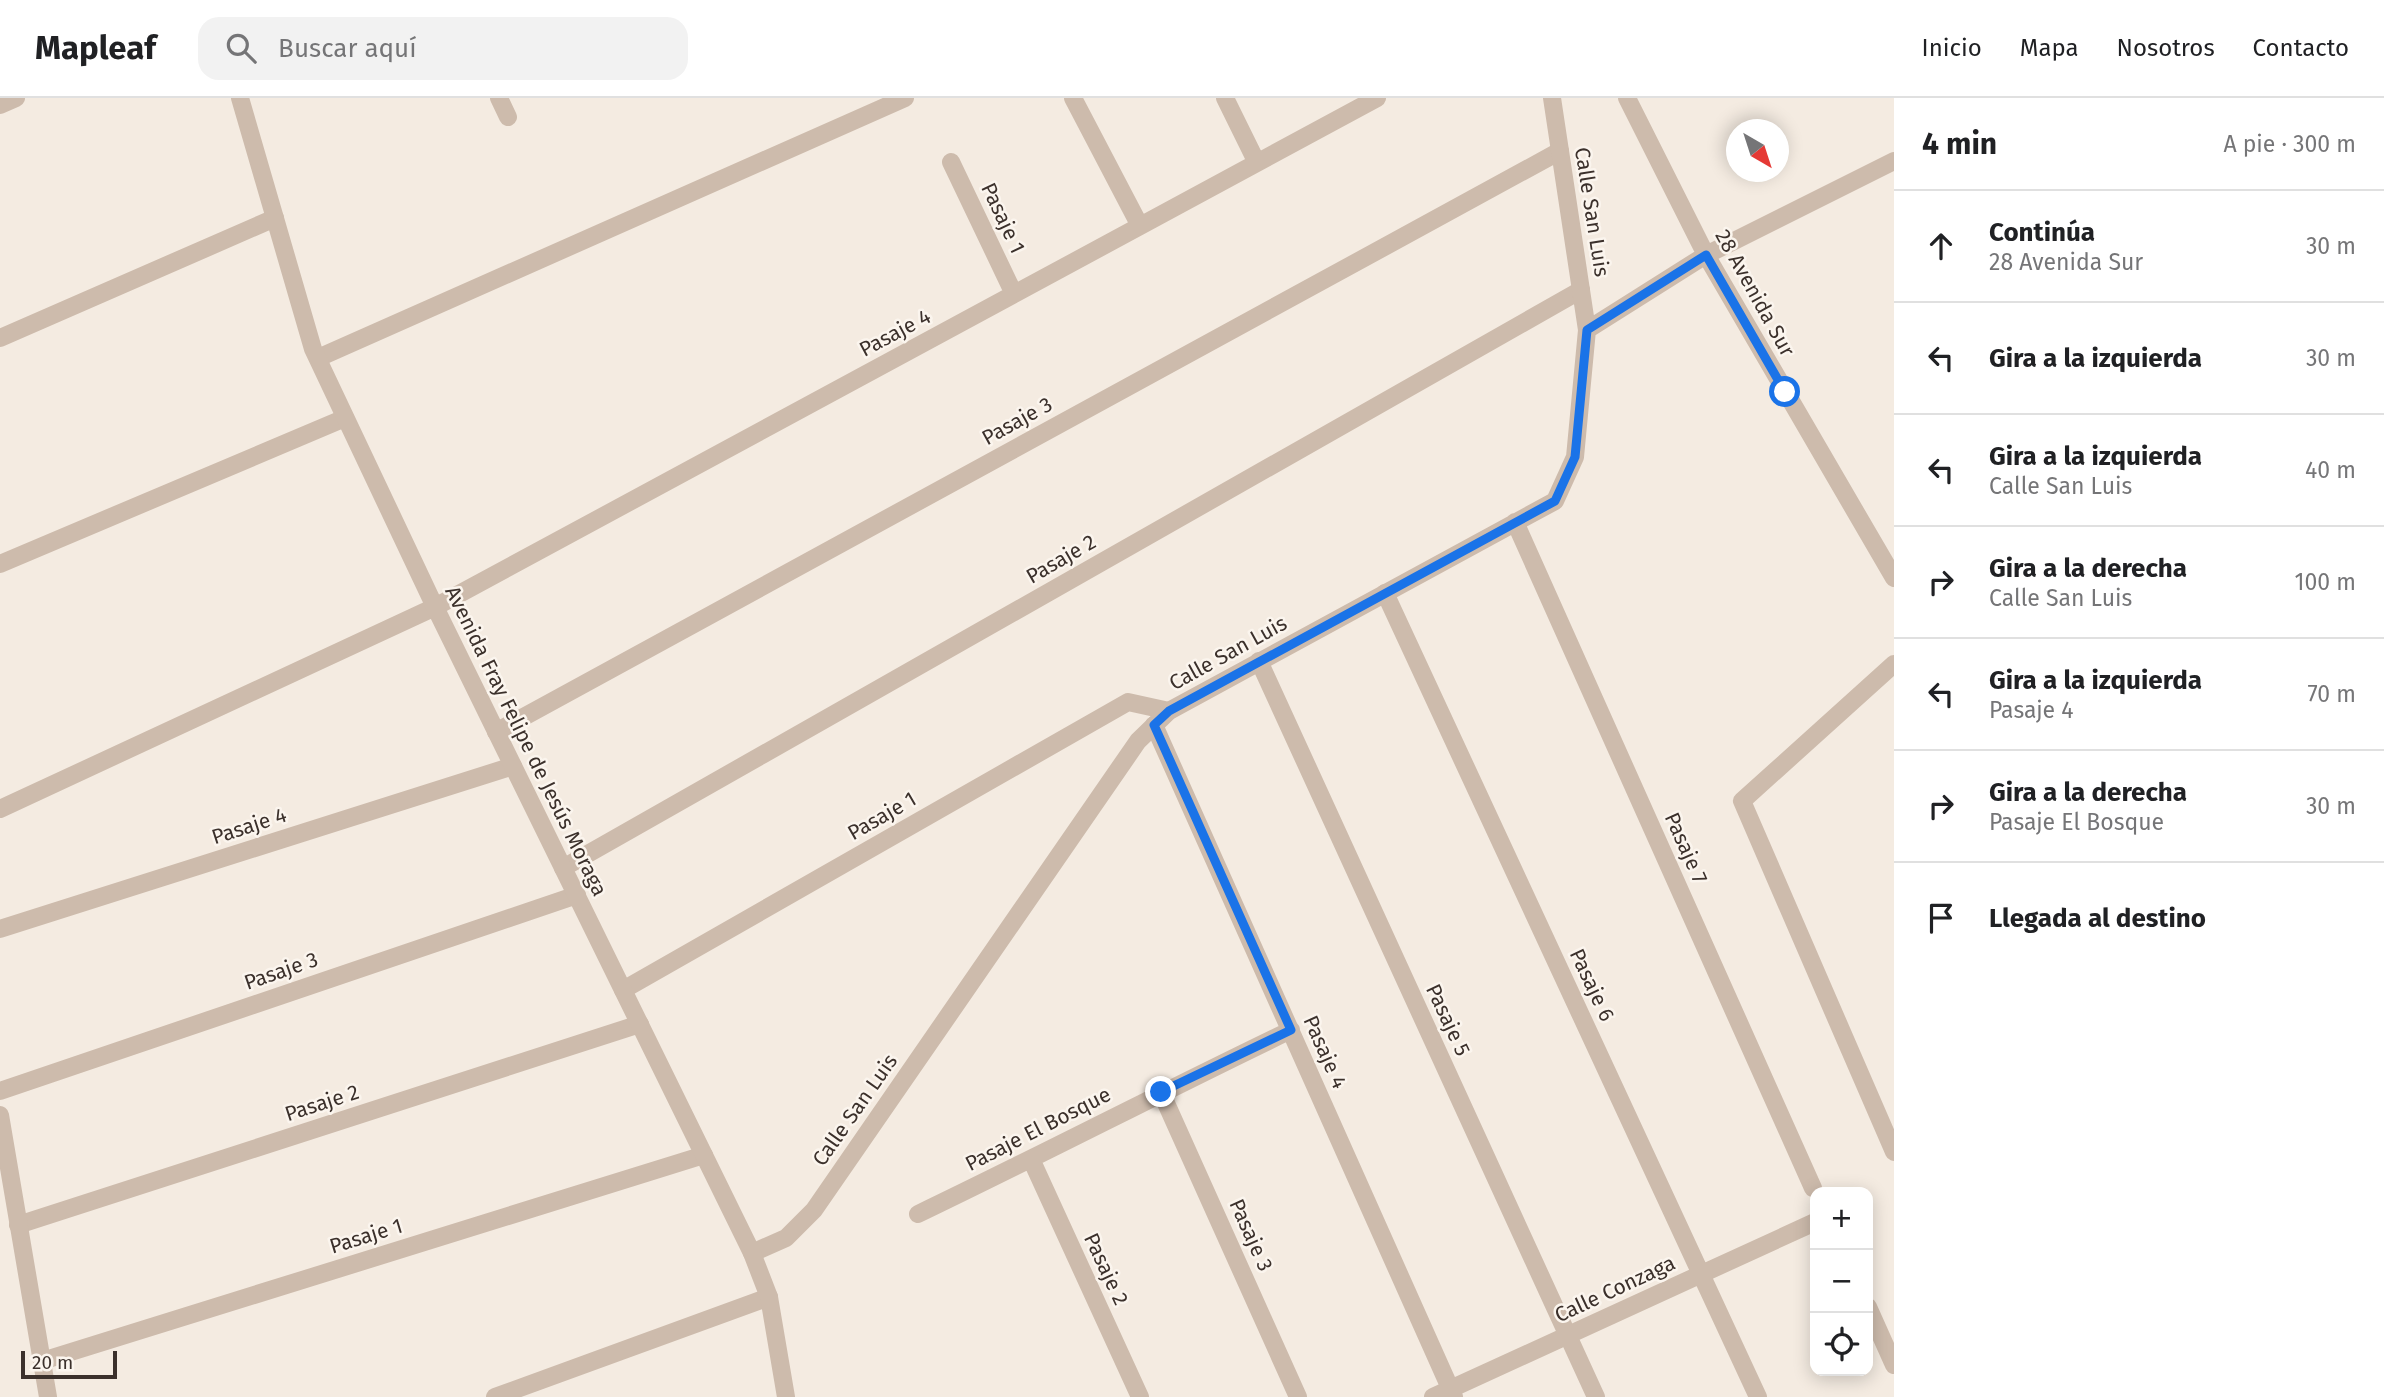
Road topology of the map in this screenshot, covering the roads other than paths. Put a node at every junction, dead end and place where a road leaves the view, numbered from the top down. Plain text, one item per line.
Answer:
1 (16, 98) edge
2 (240, 98) edge
3 (499, 98) edge
4 (905, 98) edge
5 (1073, 98) edge
6 (1225, 98) edge
7 (1377, 98) edge
8 (1552, 98) edge
9 (1627, 98) edge
10 (0, 105) edge
11 (508, 117) dead end
12 (1560, 150) junction
13 (1894, 161) edge
14 (951, 162) dead end
15 (1257, 163) junction
16 (275, 218) junction
17 (1140, 226) junction
18 (1706, 255) junction
19 (1581, 290) junction
20 (1014, 295) junction
21 (1587, 330) junction
22 (0, 338) edge
23 (318, 358) junction
24 (345, 418) junction
25 (1515, 522) junction
26 (0, 564) edge
27 (1894, 578) edge
28 (1385, 593) junction
29 (435, 607) junction
30 (1259, 661) junction
31 (1894, 664) edge
32 (1169, 711) junction
33 (1154, 725) junction
34 (496, 732) junction
35 (513, 766) junction
36 (0, 809) edge
37 (563, 868) junction
38 (577, 895) junction
39 (0, 929) edge
40 (623, 990) junction
41 (640, 1024) junction
42 (1291, 1030) junction
43 (0, 1091) edge
44 (1161, 1092) junction
45 (0, 1115) edge
46 (1894, 1152) edge
47 (704, 1155) junction
48 (1031, 1159) junction
49 (1813, 1187) edge
50 (918, 1214) dead end
51 (1810, 1224) edge
52 (18, 1225) junction
53 (752, 1253) junction
54 (1701, 1275) junction
55 (769, 1297) junction
56 (1871, 1313) edge
57 (1568, 1335) junction
58 (41, 1361) junction
59 (1894, 1364) edge
60 (1453, 1393) edge
61 (48, 1397) edge
62 (495, 1397) edge
63 (786, 1397) edge
64 (1140, 1397) edge
65 (1298, 1397) edge
66 (1433, 1397) edge
67 (1596, 1397) edge
68 (1758, 1397) edge

1 - 10 street
2 - 16 street, Avenida Fray Felipe de Jesús Moraga
3 - 11 street
4 - 23 street
5 - 17 street
6 - 15 street
7 - 15 street, Pasaje 4
8 - 12 street, Calle San Luis
9 - 18 street, 28 Avenida Sur
12 - 19 street, Calle San Luis
12 - 34 street, Pasaje 3
13 - 18 street
14 - 20 street, Pasaje 1
15 - 17 street, Pasaje 4
16 - 22 street
16 - 23 street, Avenida Fray Felipe de Jesús Moraga
17 - 20 street, Pasaje 4
18 - 21 street
18 - 27 street, 28 Avenida Sur
19 - 21 street, Calle San Luis
19 - 37 street, Pasaje 2
20 - 29 street, Pasaje 4
21 - 25 street, Calle San Luis
23 - 24 street, Avenida Fray Felipe de Jesús Moraga
24 - 26 street
24 - 29 street, Avenida Fray Felipe de Jesús Moraga
25 - 28 street, Calle San Luis
25 - 49 street, Pasaje 7
28 - 30 street, Calle San Luis
28 - 54 street, Pasaje 6
29 - 34 street, Avenida Fray Felipe de Jesús Moraga
29 - 36 street, Pasaje 4
30 - 32 street, Calle San Luis
30 - 57 street, Pasaje 5
31 - 46 street
32 - 33 street, Calle San Luis
32 - 40 street, Pasaje 1
33 - 42 street, Pasaje 4
33 - 53 street, Calle San Luis
34 - 35 street, Avenida Fray Felipe de Jesús Moraga
35 - 37 street, Avenida Fray Felipe de Jesús Moraga
35 - 39 street, Pasaje 4
37 - 38 street, Avenida Fray Felipe de Jesús Moraga
38 - 40 street, Avenida Fray Felipe de Jesús Moraga
38 - 43 street, Pasaje 3
40 - 41 street, Avenida Fray Felipe de Jesús Moraga
41 - 47 street, Avenida Fray Felipe de Jesús Moraga
41 - 52 street, Pasaje 2
42 - 44 street, Pasaje El Bosque
42 - 60 street, Pasaje 4
44 - 48 street, Pasaje El Bosque
44 - 65 street, Pasaje 3
45 - 52 street
47 - 53 street, Avenida Fray Felipe de Jesús Moraga
47 - 58 street, Pasaje 1
48 - 50 street, Pasaje El Bosque
48 - 64 street, Pasaje 2
51 - 54 street, Calle Conzaga
52 - 58 street
53 - 55 street, Avenida Fray Felipe de Jesús Moraga
54 - 57 street, Calle Conzaga
54 - 68 street, Pasaje 6
55 - 62 street
55 - 63 street, Avenida Fray Felipe de Jesús Moraga
56 - 59 street
57 - 60 street, Calle Conzaga
57 - 67 street, Pasaje 5
58 - 61 street
60 - 66 street, Calle Conzaga

